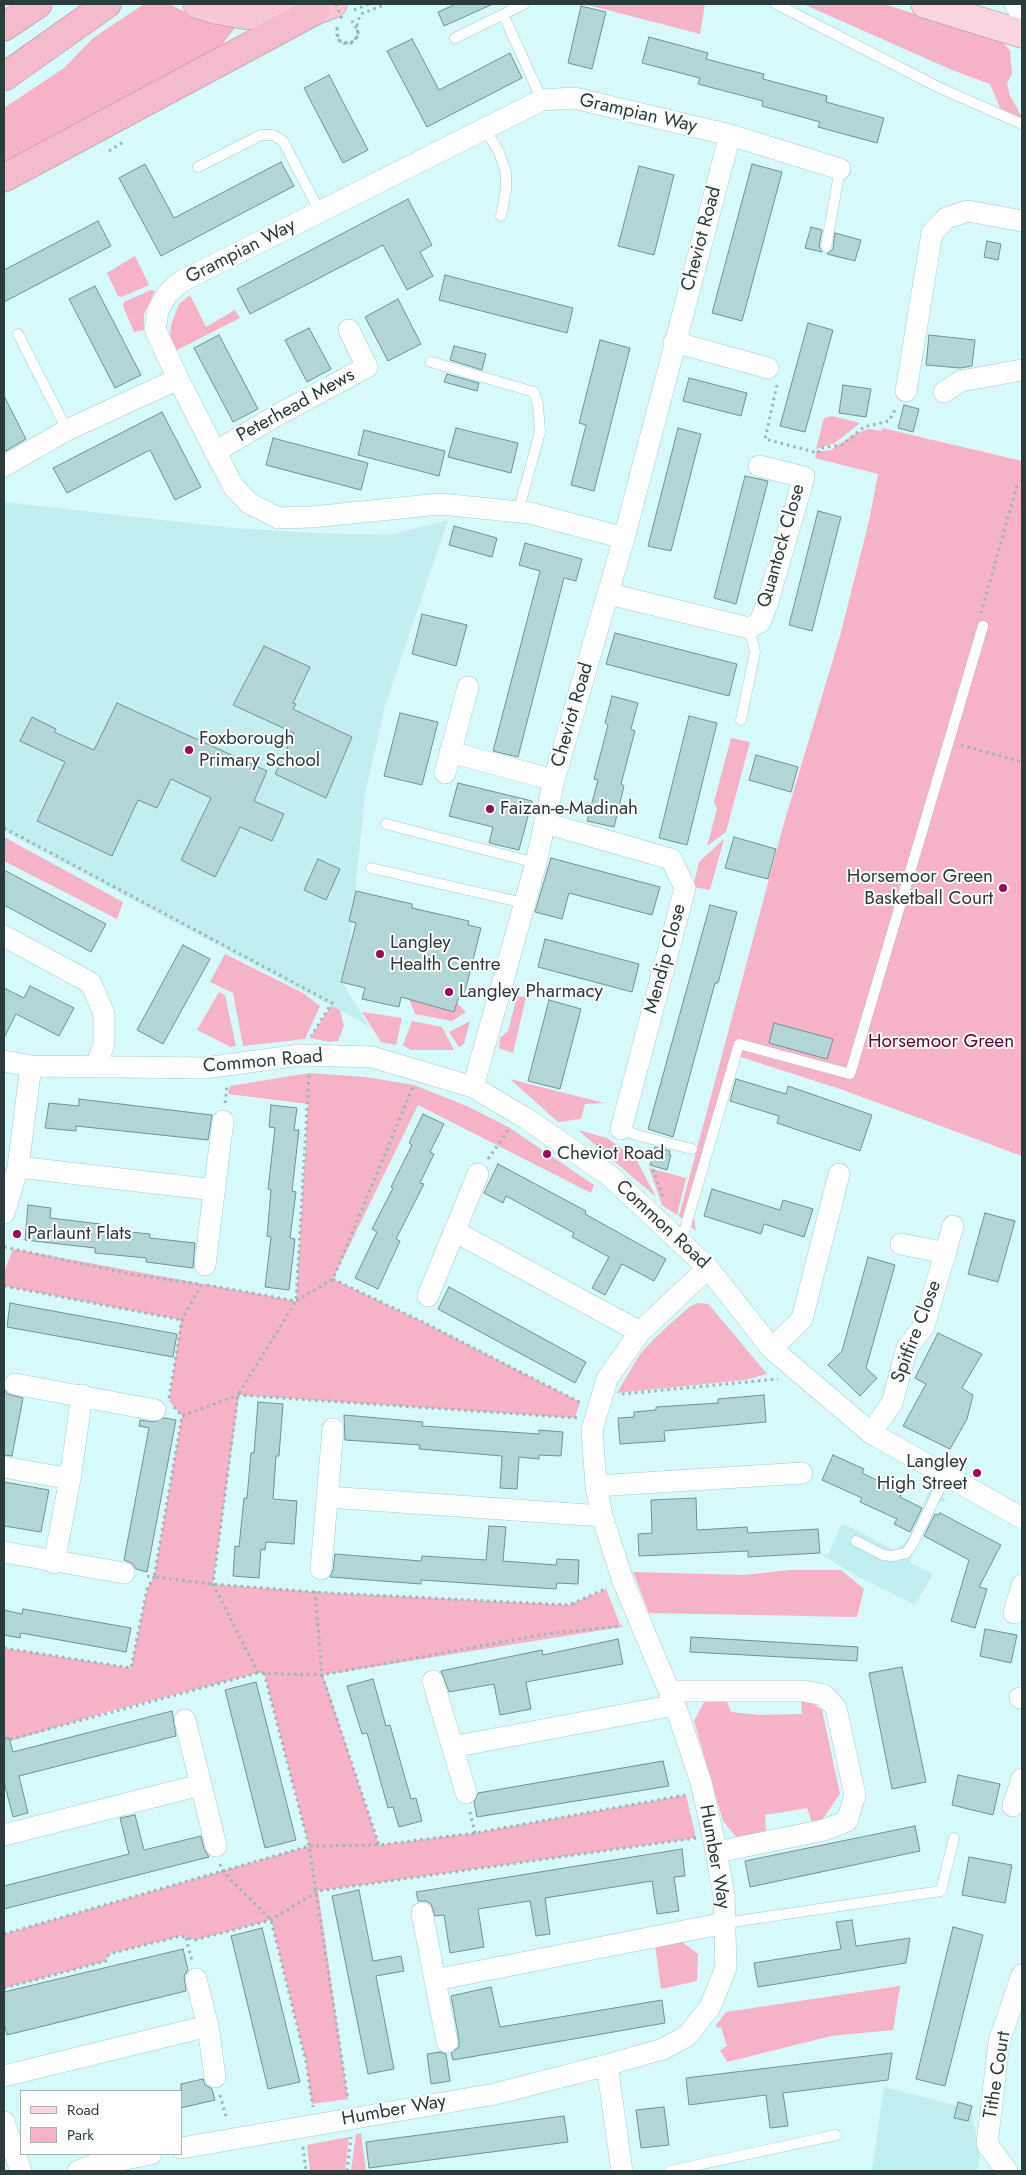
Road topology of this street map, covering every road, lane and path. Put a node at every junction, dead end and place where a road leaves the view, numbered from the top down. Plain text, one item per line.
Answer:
1 (38, 4) edge
2 (197, 4) edge
3 (386, 4) edge
4 (524, 4) edge
5 (776, 4) edge
6 (925, 4) edge
7 (1015, 4) edge
8 (103, 6) edge
9 (328, 6) edge
10 (503, 14) junction
11 (1022, 17) edge
12 (4, 27) edge
13 (358, 31) junction
14 (1022, 34) edge
15 (455, 38) dead end
16 (351, 43) junction
17 (4, 77) edge
18 (542, 100) junction
19 (1022, 124) edge
20 (485, 129) junction
21 (730, 135) junction
22 (198, 167) dead end
23 (840, 169) joint
24 (4, 178) edge
25 (320, 212) junction
26 (501, 216) dead end
27 (1022, 221) edge
28 (826, 248) dead end
29 (349, 330) dead end
30 (18, 334) dead end
31 (674, 342) junction
32 (430, 362) dead end
33 (768, 368) joint
34 (1022, 370) edge
35 (178, 379) junction
36 (906, 391) joint
37 (944, 392) dead end
38 (67, 430) junction
39 (215, 452) junction
40 (4, 466) edge
41 (760, 466) dead end
42 (1018, 482) dead end
43 (518, 512) junction
44 (624, 538) junction
45 (609, 594) junction
46 (983, 626) joint
47 (749, 628) junction
48 (468, 687) dead end
49 (741, 720) dead end
50 (948, 741) junction
51 (450, 752) junction
52 (1022, 762) edge
53 (445, 773) dead end
54 (554, 780) junction
55 (545, 823) junction
56 (386, 824) dead end
57 (4, 828) edge
58 (536, 863) junction
59 (371, 868) dead end
60 (524, 903) junction
61 (4, 936) edge
62 (309, 1055) junction
63 (4, 1061) edge
64 (229, 1065) junction
65 (31, 1066) junction
66 (96, 1067) junction
67 (426, 1072) junction
68 (473, 1087) junction
69 (516, 1113) junction
70 (223, 1121) joint
71 (630, 1133) junction
72 (692, 1149) dead end
73 (18, 1167) junction
74 (478, 1174) joint
75 (839, 1174) dead end
76 (215, 1190) junction
77 (667, 1207) dead end
78 (4, 1213) edge
79 (953, 1226) dead end
80 (454, 1231) junction
81 (680, 1242) junction
82 (901, 1244) dead end
83 (4, 1247) edge
84 (946, 1253) junction
85 (708, 1268) junction
86 (203, 1275) junction
87 (333, 1279) junction
88 (4, 1286) edge
89 (428, 1296) dead end
90 (296, 1301) junction
91 (182, 1320) junction
92 (640, 1332) junction
93 (772, 1349) junction
94 (804, 1376) junction
95 (15, 1384) dead end
96 (82, 1395) junction
97 (600, 1404) junction
98 (155, 1410) dead end
99 (182, 1416) dead end
100 (333, 1429) dead end
101 (871, 1433) junction
102 (4, 1467) edge
103 (802, 1473) dead end
104 (946, 1475) junction
105 (70, 1479) junction
106 (596, 1486) junction
107 (328, 1497) junction
108 (602, 1516) junction
109 (1022, 1518) edge
110 (856, 1541) dead end
111 (4, 1552) edge
112 (54, 1562) junction
113 (321, 1569) dead end
114 (124, 1573) dead end
115 (154, 1577) dead end
116 (623, 1581) junction
117 (213, 1584) junction
118 (1022, 1585) edge
119 (314, 1592) junction
120 (1014, 1612) dead end
121 (642, 1624) junction
122 (4, 1648) edge
123 (258, 1673) junction
124 (264, 1673) junction
125 (322, 1675) junction
126 (433, 1681) dead end
127 (673, 1698) junction
128 (185, 1720) dead end
129 (4, 1741) edge
130 (452, 1747) junction
131 (1022, 1779) edge
132 (200, 1785) junction
133 (703, 1792) junction
134 (466, 1793) dead end
135 (1013, 1806) dead end
136 (4, 1835) edge
137 (954, 1838) dead end
138 (715, 1844) junction
139 (380, 1845) junction
140 (216, 1846) joint
141 (309, 1846) junction
142 (223, 1872) junction
143 (318, 1891) junction
144 (422, 1913) dead end
145 (271, 1920) junction
146 (725, 1923) junction
147 (4, 1934) edge
148 (1022, 1975) edge
149 (196, 1979) dead end
150 (435, 1980) junction
151 (4, 1988) edge
152 (208, 2026) junction
153 (447, 2042) dead end
154 (607, 2065) junction
155 (4, 2076) edge
156 (216, 2077) joint
157 (356, 2118) junction
158 (321, 2124) junction
159 (5, 2127) edge
160 (836, 2136) dead end
161 (232, 2138) junction
162 (182, 2148) edge
163 (147, 2155) edge
164 (21, 2171) edge
165 (78, 2171) edge
166 (347, 2171) edge
167 (622, 2171) edge
168 (670, 2171) edge
169 (1007, 2171) edge

1 - 12 highway
2 - 9 highway
3 - 13 path
4 - 10 lane
5 - 19 lane
6 - 14 main road
7 - 11 street
8 - 17 highway
9 - 16 path, bridge
9 - 24 highway
10 - 15 lane
10 - 18 lane
13 - 16 path
13 - 16 path
18 - 20 street, Grampian Way
18 - 21 street, Grampian Way
20 - 25 street, Grampian Way
20 - 26 lane
21 - 23 street, Grampian Way
21 - 31 street, Cheviot Road
22 - 25 lane
23 - 28 lane
25 - 35 street, Grampian Way
27 - 36 street
29 - 39 street, Peterhead Mews
30 - 38 lane
31 - 33 street
31 - 44 street, Cheviot Road
32 - 43 lane
33 - 36 path
34 - 37 street
35 - 38 street
35 - 39 street, Grampian Way
38 - 40 street
39 - 43 street, Grampian Way
41 - 47 street, Quantock Close
42 - 46 path
43 - 44 street, Grampian Way
44 - 45 street, Cheviot Road
45 - 47 street, Quantock Close
45 - 54 street, Cheviot Road
46 - 50 lane
47 - 49 lane
48 - 51 street
50 - 52 path
50 - 81 lane
51 - 53 street
51 - 54 street
54 - 55 street, Cheviot Road
55 - 58 street, Cheviot Road
55 - 71 street, Mendip Close
56 - 58 lane
57 - 62 path
58 - 60 street, Cheviot Road
59 - 60 lane
60 - 68 street, Cheviot Road
61 - 66 street
62 - 64 street, Common Road
62 - 67 street, Common Road
62 - 90 path
63 - 65 street, Common Road
64 - 66 street, Common Road
64 - 70 path
65 - 66 street, Common Road
65 - 73 street
67 - 68 street, Common Road
67 - 87 path
68 - 69 street, Common Road
69 - 74 path
69 - 81 street, Common Road
70 - 76 street
71 - 72 lane
71 - 77 path
73 - 76 street
73 - 78 street
74 - 80 street
75 - 93 street
76 - 86 street
79 - 84 street, Spitfire Close
80 - 89 street
80 - 92 street
81 - 85 street, Common Road
82 - 84 street
83 - 86 path
84 - 101 street, Spitfire Close
85 - 92 street, Humber Way
85 - 93 street, Common Road
86 - 90 path
86 - 91 path
87 - 90 path
87 - 97 path
88 - 91 path
90 - 117 path
91 - 99 path
92 - 97 street, Humber Way
93 - 94 street, Common Road
94 - 97 path
94 - 101 street, Common Road
95 - 96 street
96 - 98 street
96 - 105 street
97 - 106 street, Humber Way
100 - 107 street
101 - 104 street, Common Road
102 - 105 street
103 - 106 street
104 - 109 street, Common Road
104 - 110 lane
105 - 112 street
106 - 108 street, Humber Way
107 - 108 street
107 - 113 street
108 - 116 street, Humber Way
111 - 112 street
112 - 114 street
115 - 122 path
116 - 119 path
116 - 121 street, Humber Way
117 - 119 path
117 - 123 path
118 - 120 street
119 - 125 path
121 - 125 path
121 - 127 street, Humber Way
123 - 124 path
123 - 129 path
124 - 125 path
124 - 141 path
125 - 139 path
126 - 130 street
127 - 130 street
127 - 133 street, Humber Way
127 - 138 street
128 - 132 street
130 - 134 street
131 - 135 street
132 - 136 street
132 - 140 street
133 - 138 street, Humber Way
133 - 139 path
137 - 146 lane
138 - 143 path
138 - 146 street, Humber Way
139 - 141 path
140 - 142 path
141 - 142 path
141 - 143 path
142 - 145 path
142 - 147 path
143 - 145 path
143 - 157 path
144 - 150 street
145 - 151 path
145 - 158 path
146 - 150 street
146 - 154 street, Humber Way
148 - 169 street, Tithe Court
149 - 152 street
150 - 153 street
152 - 155 street
152 - 156 street
154 - 157 street, Humber Way
154 - 167 street
156 - 161 path
157 - 158 street, Humber Way
157 - 166 path
158 - 161 street, Humber Way
159 - 164 street
160 - 168 lane
161 - 162 street, Humber Way
163 - 165 street

